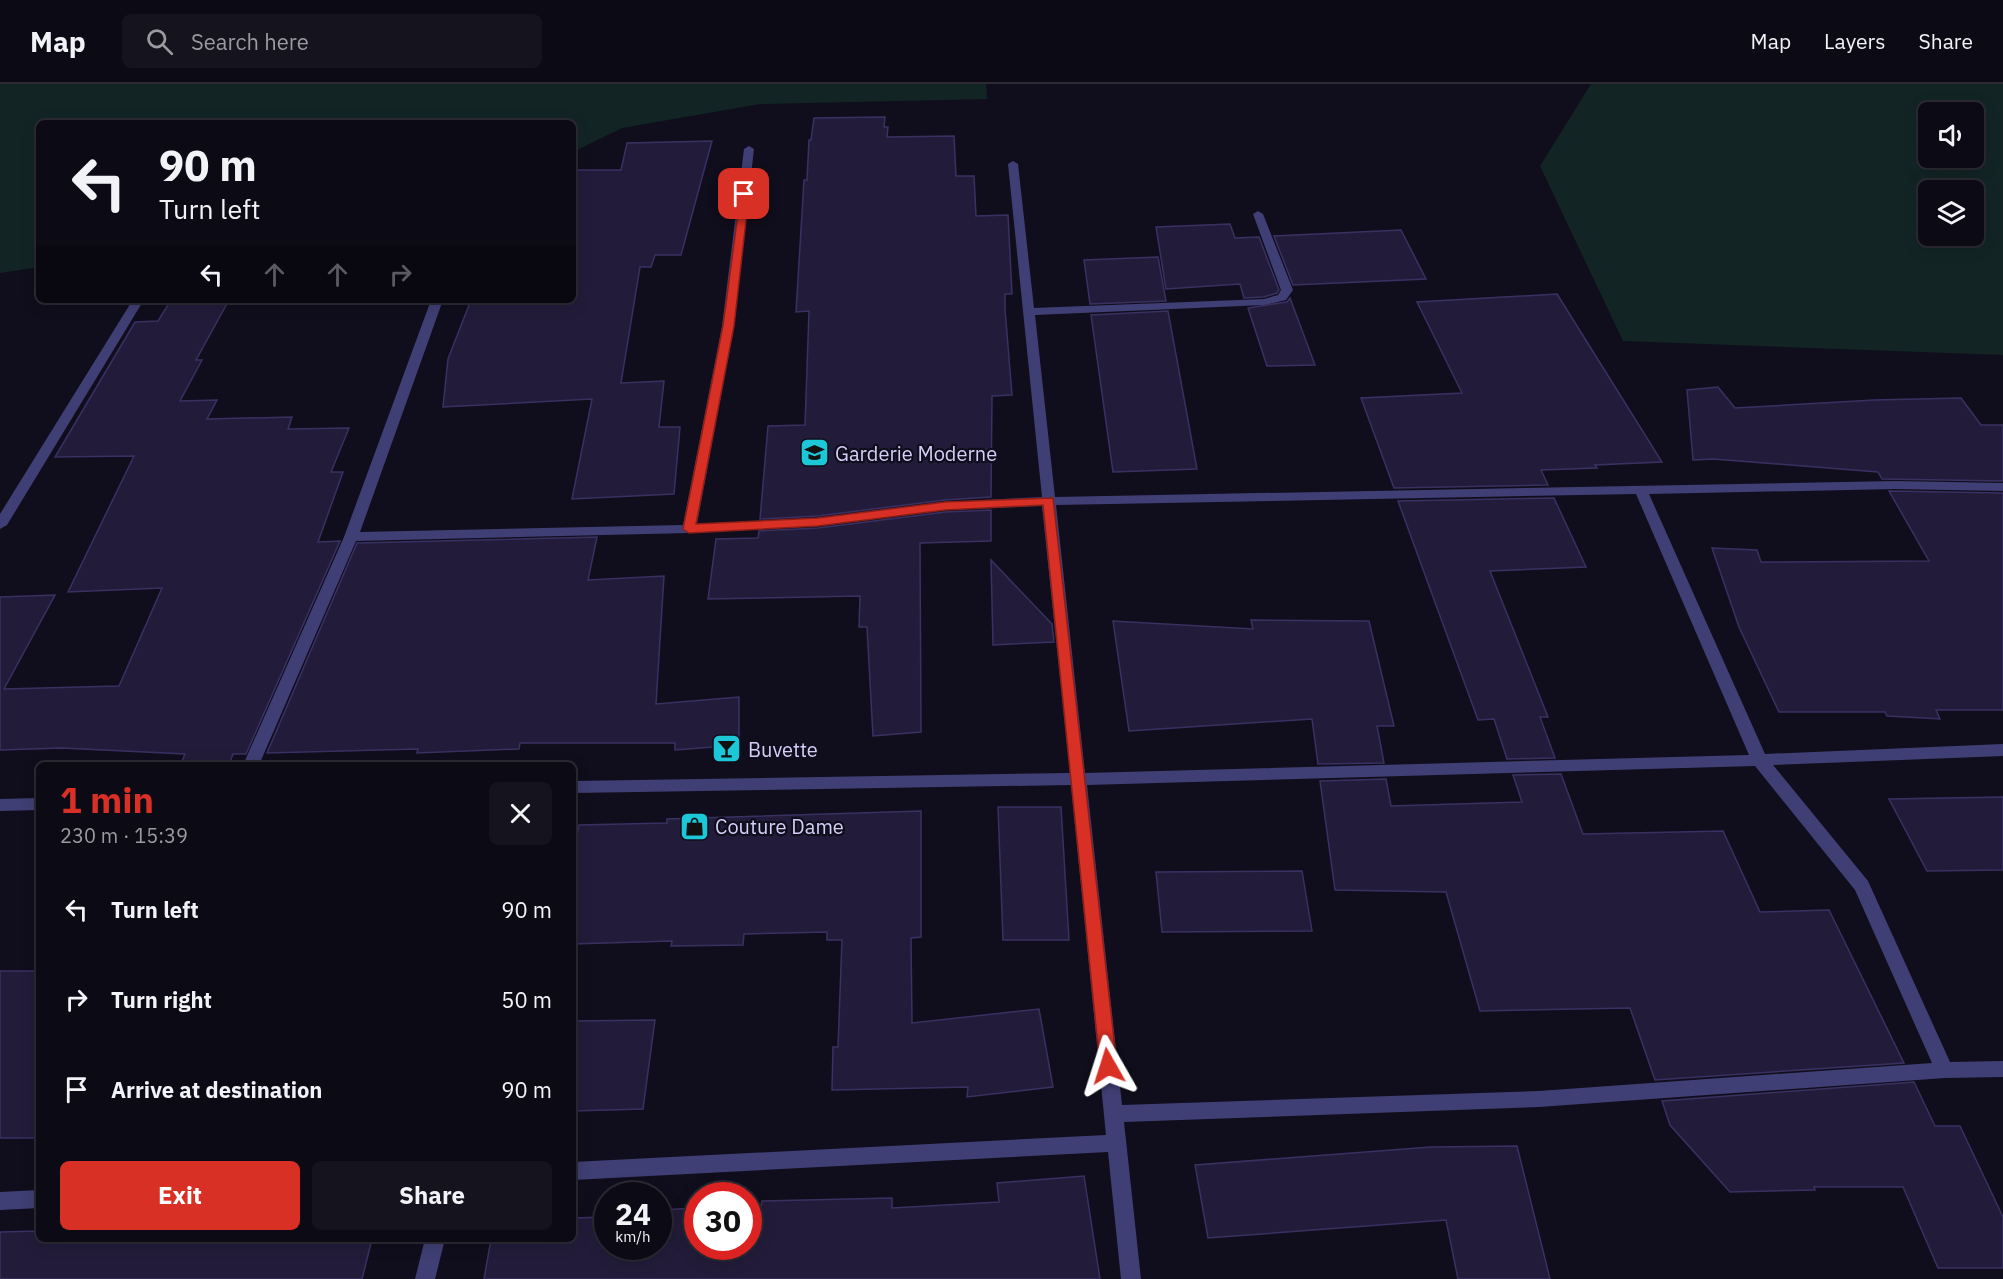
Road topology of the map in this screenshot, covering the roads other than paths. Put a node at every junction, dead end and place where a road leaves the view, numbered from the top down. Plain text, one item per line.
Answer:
1 (749, 149) dead end
2 (1013, 164) dead end
3 (1258, 214) dead end
4 (136, 303) dead end
5 (436, 303) edge
6 (1029, 312) junction
7 (2003, 487) edge
8 (1641, 490) junction
9 (1049, 501) junction
10 (0, 525) edge
11 (689, 529) junction
12 (351, 537) junction
13 (2003, 750) edge
14 (1760, 761) junction
15 (252, 762) edge
16 (1078, 780) junction
17 (576, 787) edge
18 (36, 804) edge
19 (0, 805) edge
20 (2003, 1069) edge
21 (1945, 1070) junction
22 (1113, 1114) junction
23 (1117, 1143) junction
24 (576, 1172) edge
25 (36, 1199) edge
26 (0, 1201) edge
27 (434, 1242) edge
28 (425, 1279) edge
29 (1131, 1279) edge

1 - 11 street
2 - 6 street
3 - 6 street
4 - 10 street
5 - 12 street
6 - 9 street
7 - 8 street
8 - 9 street
8 - 14 street
9 - 11 street
9 - 16 street
11 - 12 street
12 - 15 street
13 - 14 street
14 - 16 street
14 - 21 street
16 - 17 street
16 - 22 street
18 - 19 street
20 - 21 street
21 - 22 street
22 - 23 street
23 - 24 street
23 - 29 street
25 - 26 street
27 - 28 street

